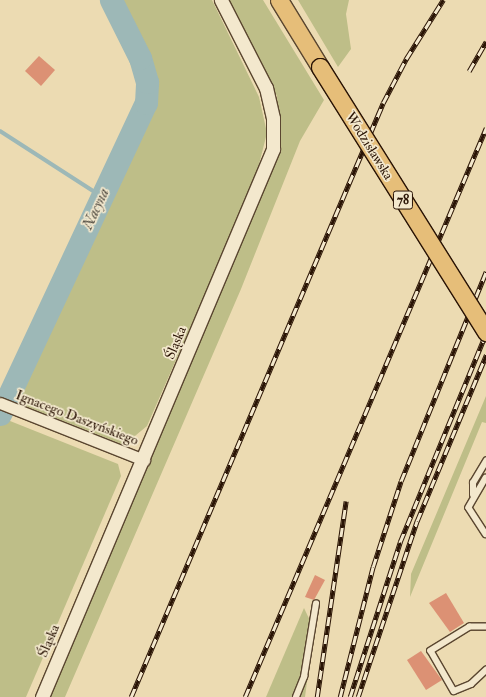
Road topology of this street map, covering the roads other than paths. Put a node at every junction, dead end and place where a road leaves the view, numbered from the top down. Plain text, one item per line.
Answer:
1 (221, 0) edge
2 (278, 0) edge
3 (486, 332) edge
4 (0, 403) edge
5 (144, 460) junction
6 (486, 461) edge
7 (486, 478) edge
8 (474, 495) junction
9 (486, 534) edge
10 (316, 604) dead end
11 (486, 627) edge
12 (486, 670) edge
13 (42, 697) edge
14 (296, 697) edge

1 - 5 street, Śląska
2 - 3 main road, Wodzisławska / 78, bridge
4 - 5 street, Ignacego Daszyńskiego
5 - 13 street, Śląska
6 - 8 lane
7 - 8 lane
8 - 9 lane
10 - 14 lane
11 - 12 lane

